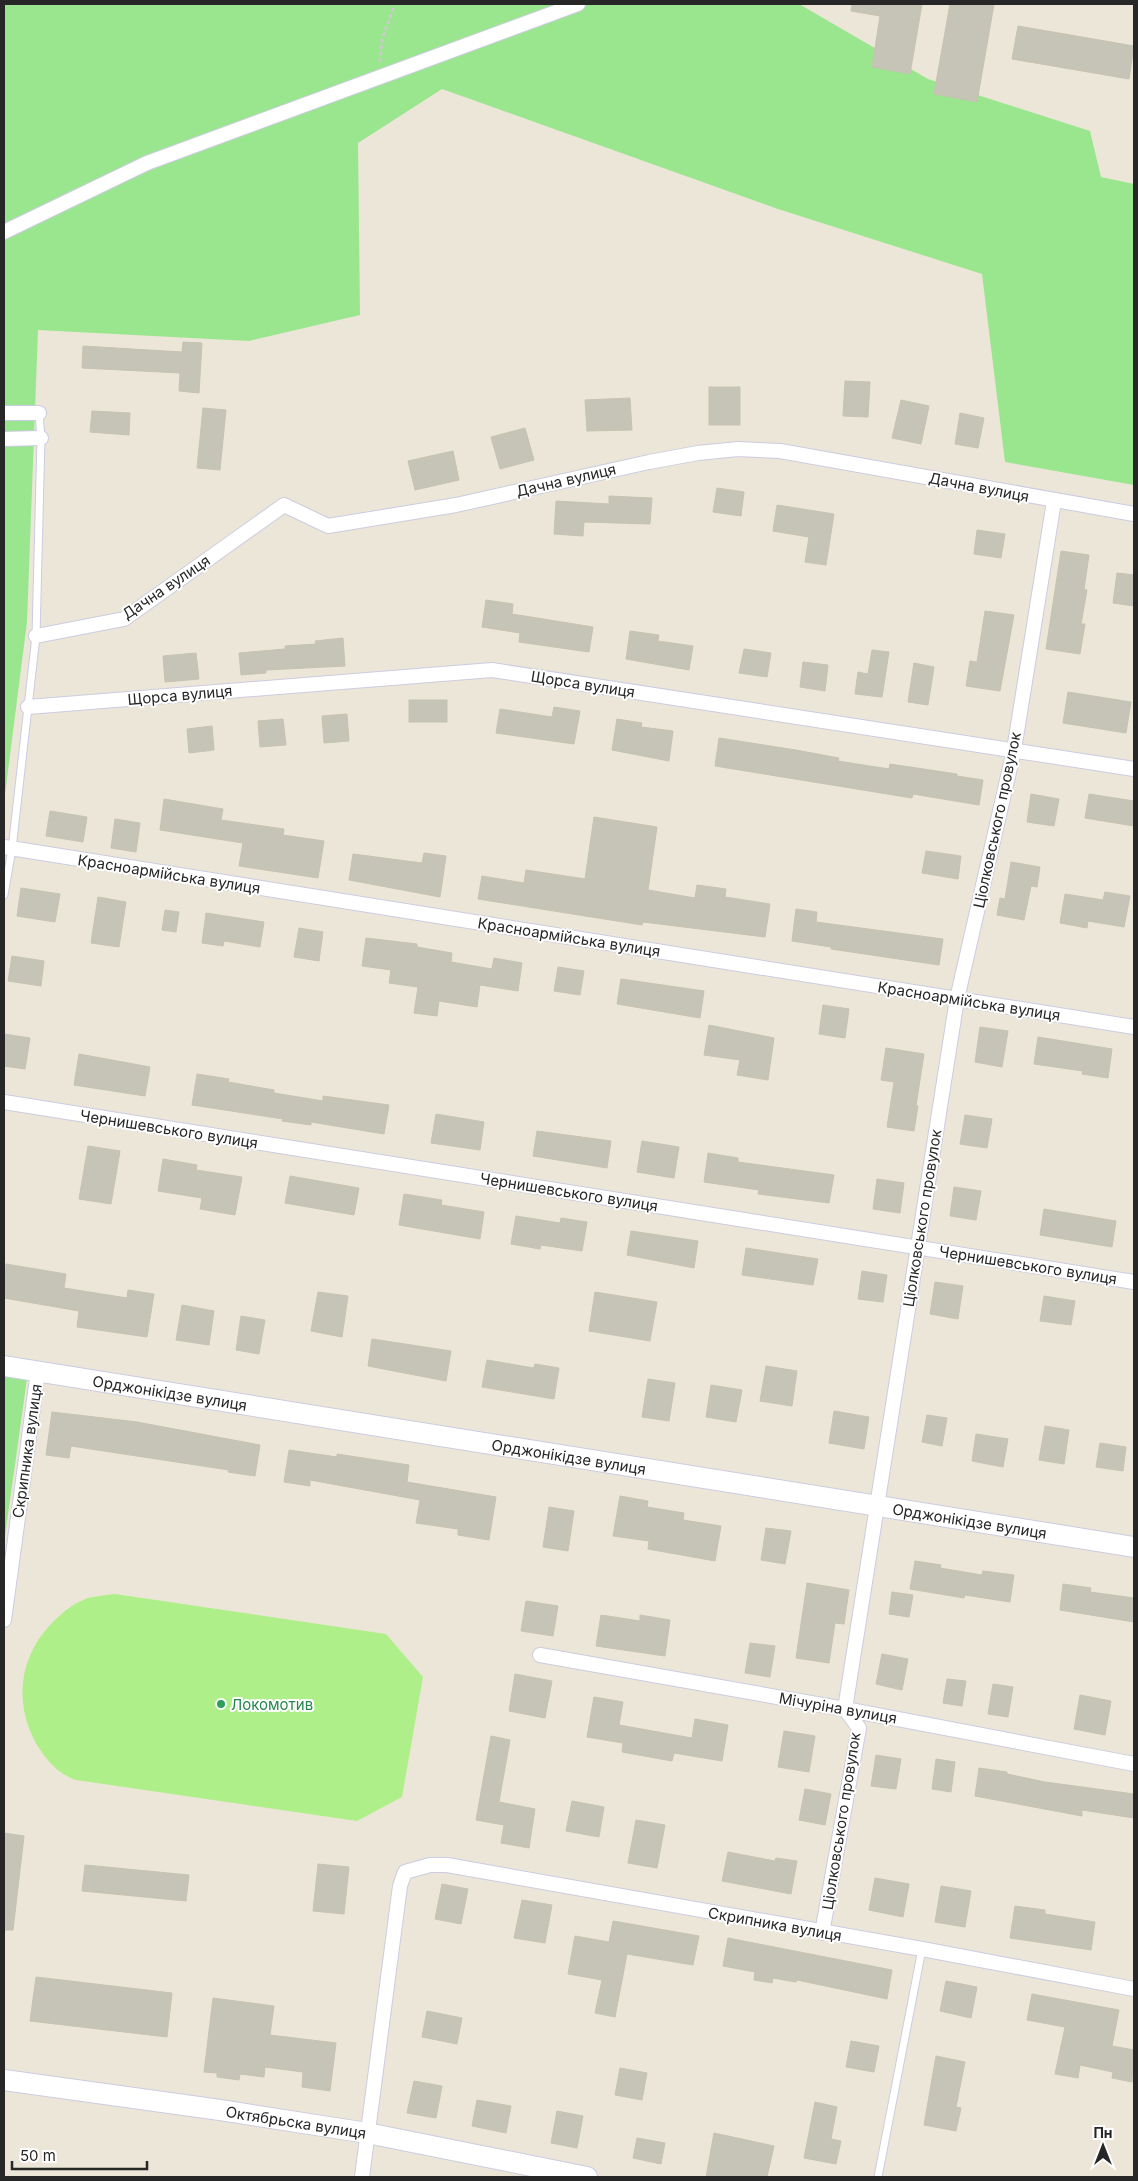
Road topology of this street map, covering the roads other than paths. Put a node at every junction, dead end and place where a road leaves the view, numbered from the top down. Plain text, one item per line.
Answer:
1 (578, 4) edge
2 (4, 232) edge
3 (39, 412) joint
4 (4, 413) edge
5 (41, 438) junction
6 (4, 439) edge
7 (1054, 501) junction
8 (1134, 514) edge
9 (36, 636) junction
10 (28, 707) junction
11 (1014, 750) junction
12 (1134, 770) edge
13 (8, 848) edge
14 (4, 895) edge
15 (957, 999) junction
16 (1134, 1027) edge
17 (4, 1102) edge
18 (917, 1248) junction
19 (1134, 1282) edge
20 (4, 1366) edge
21 (38, 1371) junction
22 (876, 1506) junction
23 (1134, 1547) edge
24 (4, 1620) edge
25 (540, 1655) dead end
26 (844, 1709) junction
27 (1134, 1764) edge
28 (822, 1933) junction
29 (922, 1949) junction
30 (1134, 1989) edge
31 (4, 2080) edge
32 (367, 2133) junction
33 (362, 2177) edge
34 (587, 2177) edge
35 (878, 2177) edge

1 - 2 street
3 - 4 street
3 - 5 lane
5 - 6 street
5 - 9 lane
7 - 8 street, Дачна вулиця
7 - 9 street, Дачна вулиця
7 - 11 street, Ціолковського провулок
9 - 10 lane
10 - 11 street, Щорса вулиця
10 - 13 lane
11 - 12 street, Щорса вулиця
11 - 15 street, Ціолковського провулок
13 - 14 lane
13 - 15 street, Красноармійська вулиця
15 - 16 street, Красноармійська вулиця
15 - 18 street, Ціолковського провулок
17 - 18 street, Чернишевського вулиця
18 - 19 street, Чернишевського вулиця
18 - 22 street, Ціолковського провулок
20 - 21 main road, Орджонікідзе вулиця
21 - 22 main road, Орджонікідзе вулиця
21 - 24 street, Скрипника вулиця
22 - 23 main road, Орджонікідзе вулиця
22 - 26 street, Ціолковського провулок
25 - 26 street, Мічуріна вулиця
26 - 27 street, Мічуріна вулиця
26 - 28 street, Ціолковського провулок
28 - 29 street, Скрипника вулиця
28 - 32 street, Скрипника вулиця
29 - 30 street, Скрипника вулиця
29 - 35 lane
31 - 32 main road, Октябрьска вулиця
32 - 33 street
32 - 34 main road, Октябрьска вулиця

